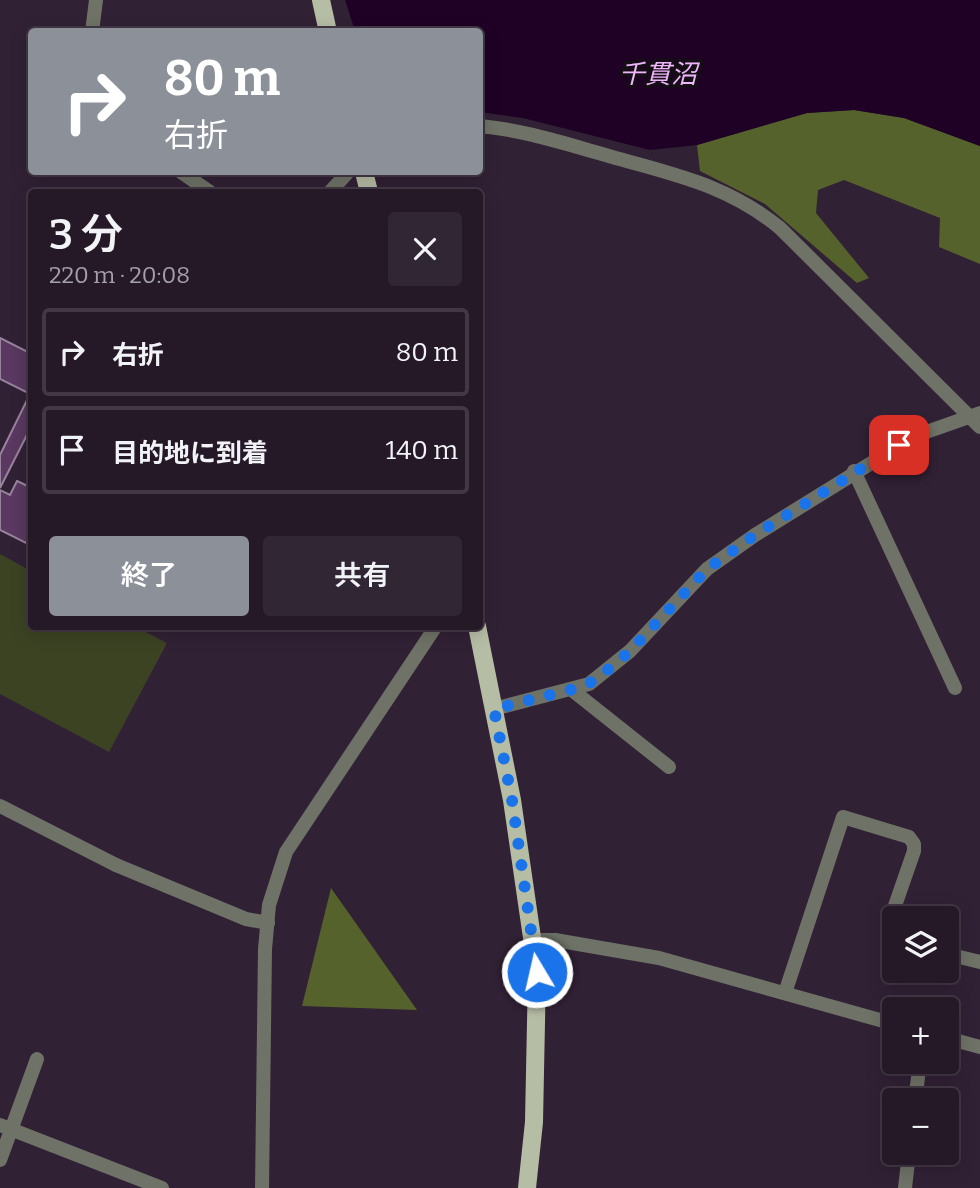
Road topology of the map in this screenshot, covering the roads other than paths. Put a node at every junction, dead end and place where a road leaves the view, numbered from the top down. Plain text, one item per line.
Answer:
1 (96, 0) edge
2 (321, 0) edge
3 (92, 28) edge
4 (327, 28) edge
5 (483, 126) edge
6 (185, 175) edge
7 (345, 175) edge
8 (206, 189) edge
9 (333, 189) edge
10 (974, 414) edge
11 (980, 427) edge
12 (854, 471) junction
13 (433, 630) edge
14 (478, 630) edge
15 (955, 688) dead end
16 (572, 690) junction
17 (494, 709) junction
18 (669, 767) dead end
19 (0, 806) edge
20 (895, 906) edge
21 (268, 923) junction
22 (532, 940) junction
23 (959, 957) edge
24 (980, 962) edge
25 (785, 993) junction
26 (882, 1021) edge
27 (959, 1041) edge
28 (980, 1047) edge
29 (37, 1059) dead end
30 (6, 1127) edge
31 (0, 1160) edge
32 (908, 1165) edge
33 (162, 1188) edge
34 (262, 1188) edge
35 (527, 1188) edge
36 (905, 1188) edge

1 - 3 street
2 - 4 main road
5 - 10 street
6 - 8 street
7 - 9 street
10 - 11 street
10 - 12 street
12 - 15 street
12 - 16 street
13 - 21 street
14 - 17 main road
16 - 17 street
16 - 18 street
17 - 22 main road
19 - 21 street
20 - 25 street
21 - 34 street
22 - 25 street
22 - 35 main road
23 - 24 street
25 - 26 street
27 - 28 street
29 - 30 street
30 - 31 street
30 - 33 street
32 - 36 street

